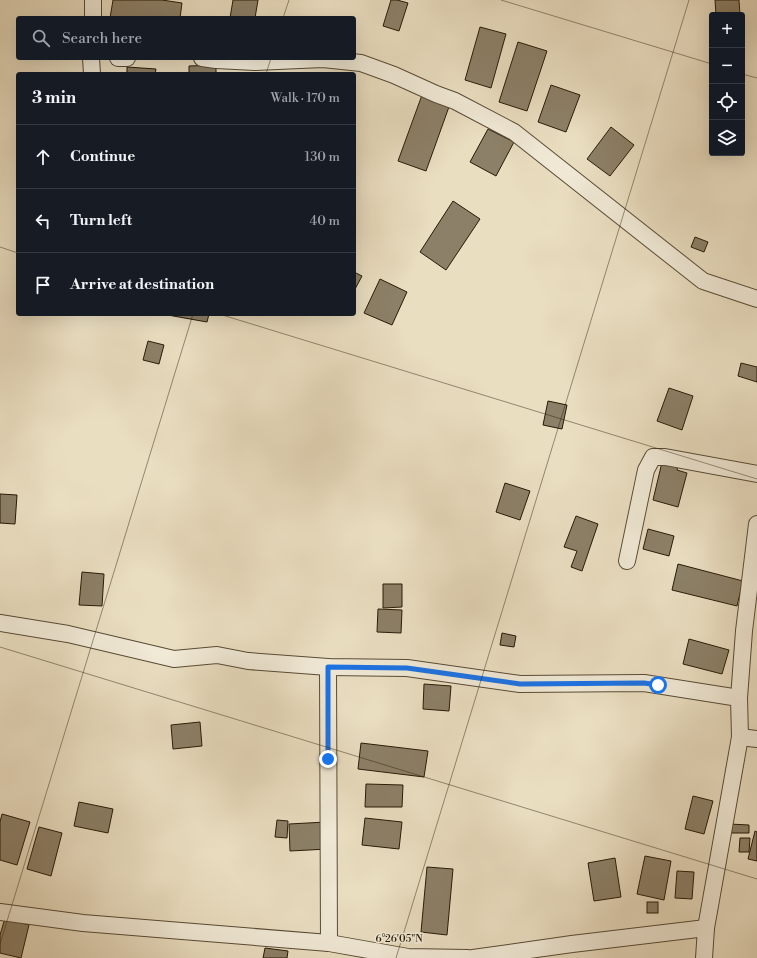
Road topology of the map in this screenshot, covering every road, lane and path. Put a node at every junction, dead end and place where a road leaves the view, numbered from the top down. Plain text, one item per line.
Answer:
1 (93, 0) edge
2 (93, 16) edge
3 (91, 60) edge
4 (216, 60) edge
5 (301, 60) edge
6 (332, 60) edge
7 (92, 72) edge
8 (757, 299) edge
9 (757, 474) edge
10 (757, 524) edge
11 (627, 561) dead end
12 (0, 622) edge
13 (328, 667) junction
14 (739, 698) junction
15 (740, 737) junction
16 (757, 739) edge
17 (0, 912) edge
18 (706, 928) junction
19 (329, 943) junction
20 (468, 958) edge
21 (473, 958) edge
22 (704, 958) edge

1 - 2 street
3 - 7 street
4 - 5 street
6 - 8 street
9 - 11 street
10 - 14 street
12 - 13 street
13 - 14 street
13 - 19 street
14 - 15 street
15 - 16 street
15 - 18 street
17 - 19 street
18 - 21 street
18 - 22 street
19 - 20 street

